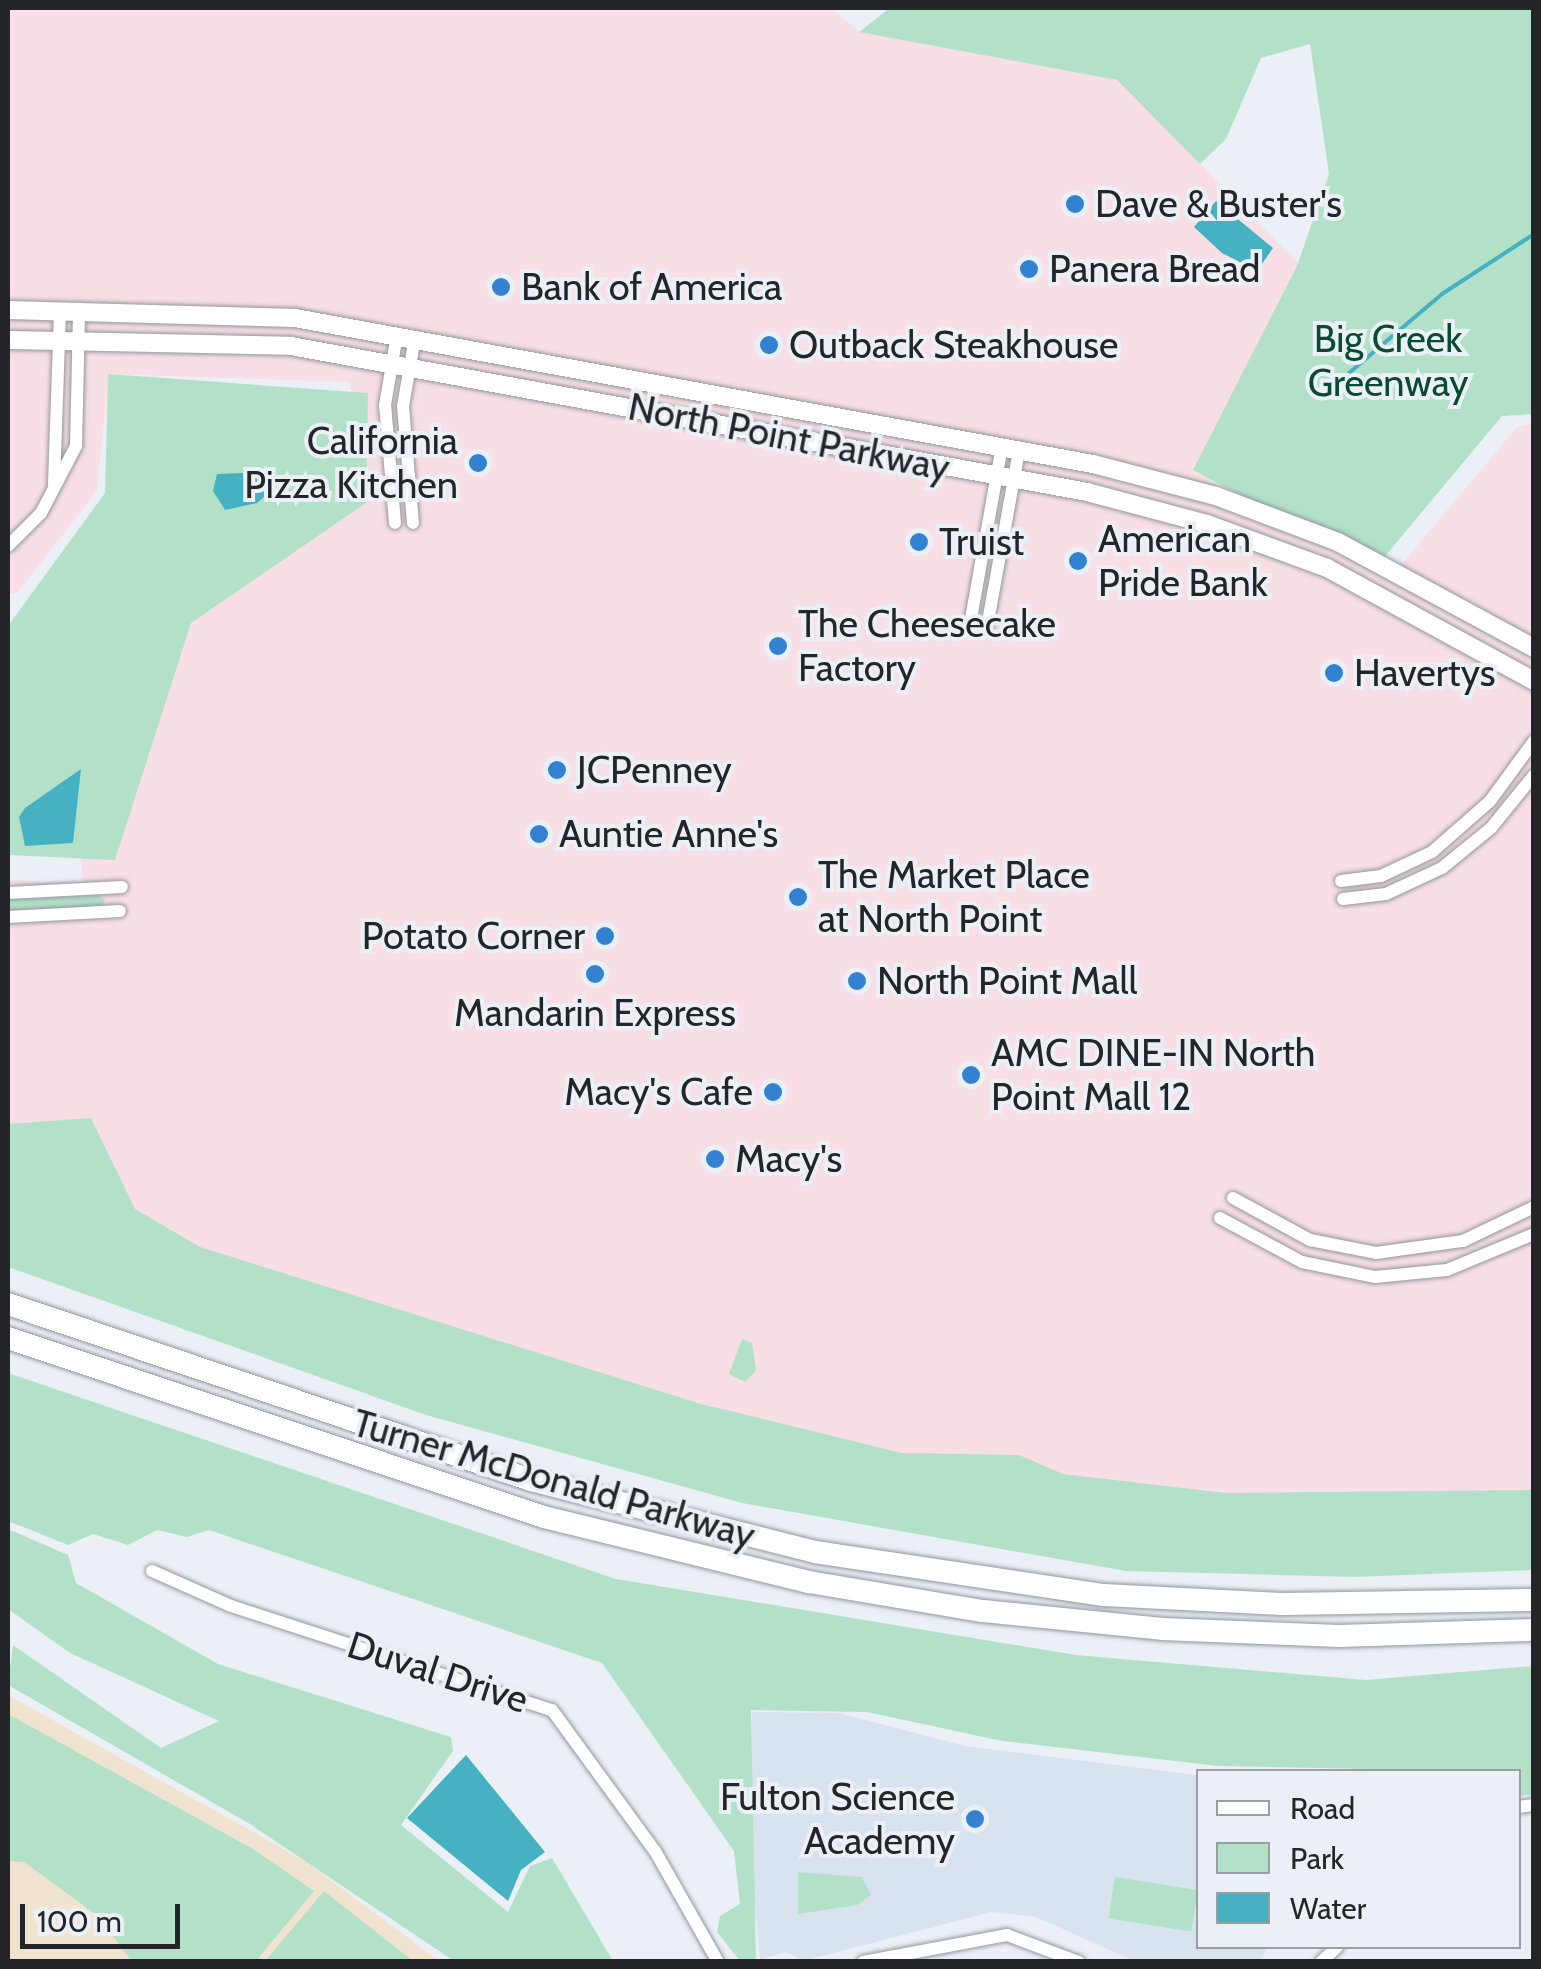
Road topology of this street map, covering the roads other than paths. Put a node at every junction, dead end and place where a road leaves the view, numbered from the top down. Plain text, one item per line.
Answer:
1 (8, 310) edge
2 (69, 311) junction
3 (406, 337) junction
4 (8, 340) edge
5 (70, 340) junction
6 (401, 365) junction
7 (1010, 449) junction
8 (1005, 477) junction
9 (395, 523) dead end
10 (412, 523) dead end
11 (8, 546) edge
12 (970, 624) dead end
13 (986, 627) dead end
14 (1534, 648) edge
15 (1534, 681) edge
16 (1534, 741) edge
17 (1534, 776) edge
18 (1341, 880) dead end
19 (122, 888) dead end
20 (8, 893) edge
21 (1343, 899) dead end
22 (120, 912) dead end
23 (8, 917) edge
24 (1232, 1198) dead end
25 (1534, 1206) edge
26 (1220, 1218) dead end
27 (1534, 1234) edge
28 (8, 1304) edge
29 (8, 1338) edge
30 (152, 1571) dead end
31 (1534, 1600) edge
32 (1534, 1630) edge
33 (718, 1962) edge
34 (864, 1962) edge
35 (1079, 1962) edge

1 - 2 street, North Point Parkway
2 - 3 street, North Point Parkway
2 - 5 street
3 - 6 street
3 - 7 street, North Point Parkway
4 - 5 street, North Point Parkway
5 - 6 street, North Point Parkway
5 - 11 street
6 - 8 street, North Point Parkway
6 - 9 street
6 - 10 street
7 - 8 street
7 - 14 street, North Point Parkway
8 - 12 street
8 - 13 street
8 - 15 street, North Point Parkway
16 - 18 street
17 - 21 street
19 - 20 street
22 - 23 street
24 - 25 street
26 - 27 street
28 - 31 highway, Turner McDonald Parkway
29 - 32 highway, Turner McDonald Parkway
30 - 33 street, Duval Drive
34 - 35 street

